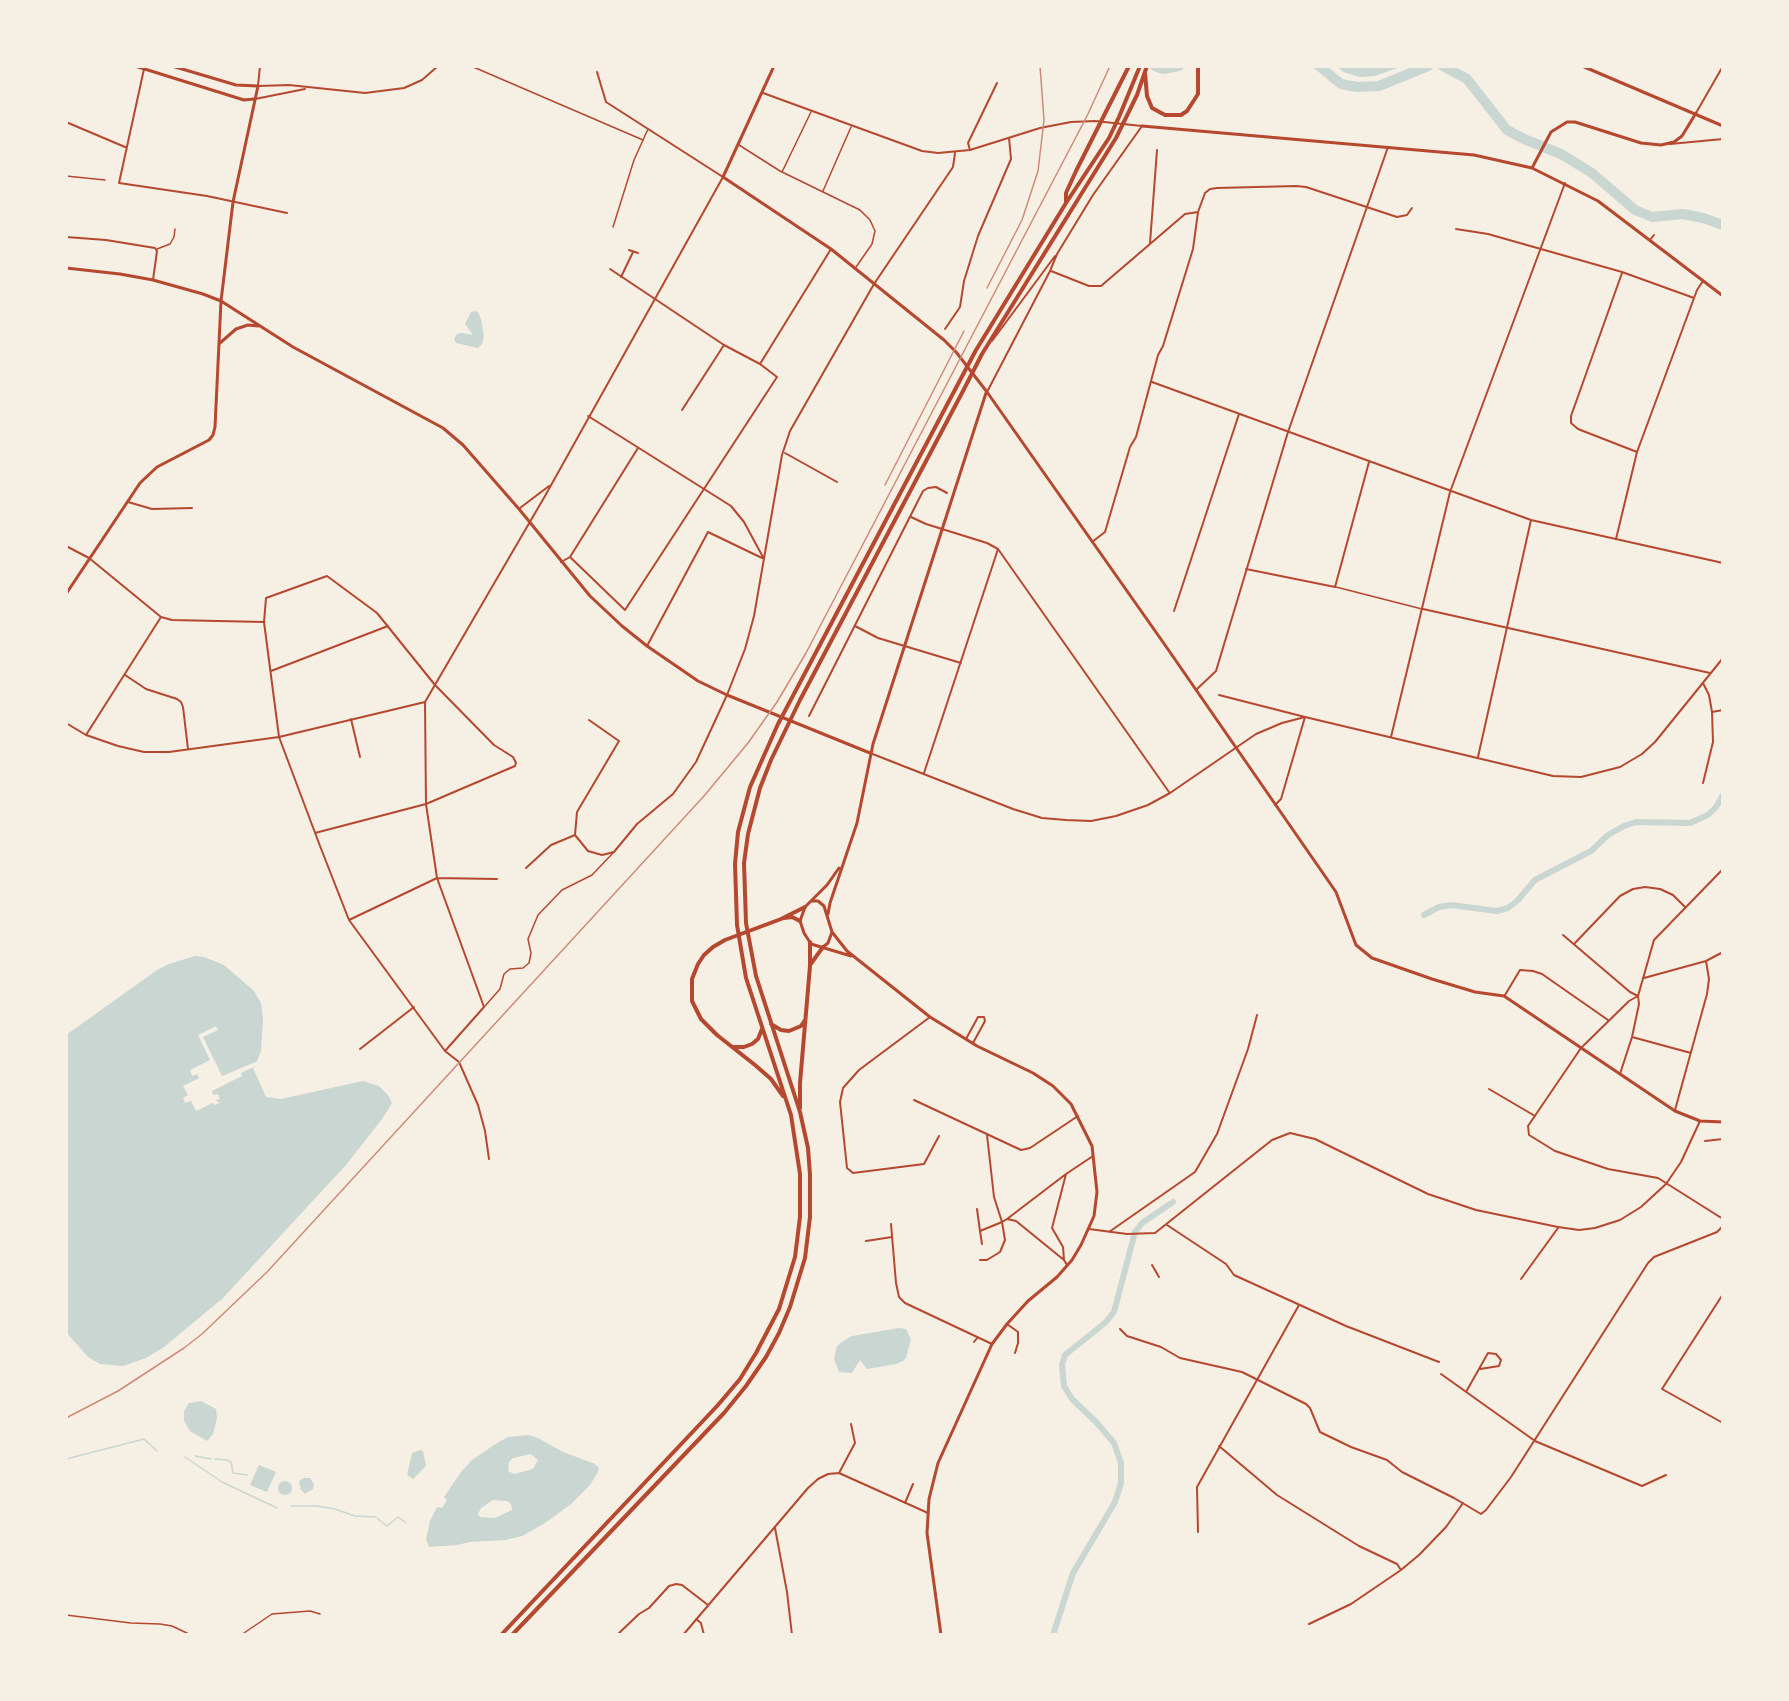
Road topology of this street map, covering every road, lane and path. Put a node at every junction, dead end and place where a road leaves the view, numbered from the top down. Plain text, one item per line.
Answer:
1 (135, 66) edge
2 (172, 66) edge
3 (260, 66) edge
4 (438, 66) edge
5 (471, 66) edge
6 (774, 66) edge
7 (1129, 66) edge
8 (1140, 66) edge
9 (1147, 66) edge
10 (1198, 66) edge
11 (1582, 66) edge
12 (1723, 66) edge
13 (144, 69) junction
14 (597, 72) dead end
15 (1145, 72) junction
16 (997, 83) dead end
17 (258, 86) junction
18 (308, 89) junction
19 (761, 93) junction
20 (255, 99) junction
21 (811, 111) junction
22 (1696, 113) junction
23 (66, 122) edge
24 (852, 126) junction
25 (1142, 126) junction
26 (1723, 126) edge
27 (649, 129) junction
28 (1009, 138) junction
29 (1723, 139) edge
30 (643, 140) junction
31 (738, 144) junction
32 (1667, 144) junction
33 (1388, 146) junction
34 (125, 147) junction
35 (970, 150) junction
36 (1157, 150) dead end
37 (955, 153) junction
38 (1532, 168) junction
39 (782, 172) junction
40 (66, 176) edge
41 (723, 177) junction
42 (105, 180) dead end
43 (1565, 183) junction
44 (822, 192) junction
45 (233, 202) junction
46 (1066, 203) junction
47 (1368, 207) junction
48 (1412, 208) dead end
49 (1198, 212) junction
50 (287, 213) dead end
51 (613, 227) dead end
52 (175, 229) dead end
53 (1456, 230) dead end
54 (1654, 235) dead end
55 (66, 237) edge
56 (1650, 240) junction
57 (1150, 243) junction
58 (157, 249) junction
59 (831, 249) junction
60 (629, 250) dead end
61 (1540, 250) junction
62 (633, 252) junction
63 (638, 253) dead end
64 (1057, 254) junction
65 (66, 268) edge
66 (855, 268) junction
67 (610, 270) dead end
68 (1050, 271) junction
69 (1622, 272) junction
70 (621, 277) junction
71 (153, 280) junction
72 (1703, 281) junction
73 (874, 284) junction
74 (1723, 296) edge
75 (656, 298) junction
76 (1694, 298) junction
77 (221, 301) junction
78 (259, 326) junction
79 (945, 329) dead end
80 (219, 344) junction
81 (724, 345) junction
82 (987, 348) junction
83 (760, 364) junction
84 (1152, 382) junction
85 (987, 392) junction
86 (682, 410) dead end
87 (1239, 414) junction
88 (588, 416) junction
89 (1288, 432) junction
90 (638, 448) junction
91 (1637, 452) junction
92 (784, 453) junction
93 (1369, 462) junction
94 (837, 482) dead end
95 (549, 486) junction
96 (705, 489) junction
97 (1450, 492) junction
98 (947, 493) dead end
99 (128, 502) junction
100 (192, 508) dead end
101 (519, 509) junction
102 (911, 516) junction
103 (1531, 520) junction
104 (530, 522) junction
105 (943, 529) junction
106 (1616, 539) junction
107 (1092, 542) junction
108 (66, 546) edge
109 (998, 549) junction
110 (570, 557) junction
111 (89, 558) junction
112 (764, 559) junction
113 (561, 561) junction
114 (1723, 563) edge
115 (1245, 569) junction
116 (1335, 587) junction
117 (66, 594) edge
118 (1423, 609) junction
119 (1174, 611) dead end
120 (161, 616) junction
121 (264, 622) junction
122 (388, 626) junction
123 (855, 626) junction
124 (1507, 629) junction
125 (647, 646) junction
126 (906, 646) junction
127 (1723, 658) edge
128 (961, 663) junction
129 (271, 671) junction
130 (1710, 674) junction
131 (125, 675) junction
132 (1703, 683) junction
133 (435, 685) junction
134 (1196, 690) junction
135 (727, 695) junction
136 (1219, 695) dead end
137 (425, 702) junction
138 (1723, 710) edge
139 (1712, 712) junction
140 (809, 716) dead end
141 (1305, 717) junction
142 (351, 719) junction
143 (589, 720) dead end
144 (66, 723) edge
145 (86, 735) junction
146 (279, 737) junction
147 (1391, 738) junction
148 (1235, 748) junction
149 (188, 749) junction
150 (870, 753) junction
151 (360, 757) dead end
152 (1478, 758) junction
153 (924, 773) junction
154 (1703, 783) dead end
155 (1170, 793) junction
156 (426, 804) junction
157 (1275, 804) junction
158 (315, 833) junction
159 (575, 835) junction
160 (614, 852) junction
161 (842, 865) junction
162 (526, 868) dead end
163 (1723, 869) edge
164 (437, 878) junction
165 (497, 879) dead end
166 (812, 901) junction
167 (805, 907) junction
168 (1685, 907) junction
169 (828, 916) junction
170 (781, 919) junction
171 (350, 920) junction
172 (800, 921) junction
173 (832, 932) junction
174 (1563, 935) dead end
175 (810, 942) junction
176 (1574, 944) junction
177 (823, 947) junction
178 (1723, 952) edge
179 (853, 957) junction
180 (1706, 961) junction
181 (810, 966) junction
182 (1644, 978) junction
183 (1504, 996) junction
184 (1638, 996) junction
185 (414, 1007) junction
186 (484, 1007) junction
187 (1257, 1015) dead end
188 (806, 1016) junction
189 (930, 1017) junction
190 (1608, 1020) junction
191 (771, 1024) junction
192 (762, 1028) junction
193 (1632, 1037) junction
194 (966, 1039) junction
195 (973, 1043) junction
196 (731, 1045) junction
197 (1581, 1048) junction
198 (360, 1049) dead end
199 (445, 1051) junction
200 (1691, 1053) junction
201 (1620, 1074) junction
202 (1489, 1089) dead end
203 (786, 1099) junction
204 (914, 1100) dead end
205 (1675, 1111) junction
206 (800, 1112) junction
207 (1078, 1116) junction
208 (1535, 1116) junction
209 (1700, 1121) junction
210 (1723, 1122) edge
211 (987, 1135) junction
212 (939, 1136) dead end
213 (1723, 1139) edge
214 (1705, 1141) dead end
215 (1094, 1156) junction
216 (489, 1159) dead end
217 (1066, 1174) junction
218 (1666, 1184) junction
219 (976, 1209) dead end
220 (1007, 1219) junction
221 (1723, 1219) edge
222 (1002, 1222) junction
223 (891, 1224) dead end
224 (1167, 1225) junction
225 (1723, 1226) edge
226 (1558, 1227) junction
227 (1089, 1229) junction
228 (980, 1231) junction
229 (1109, 1232) junction
230 (892, 1237) junction
231 (866, 1241) dead end
232 (982, 1244) dead end
233 (980, 1260) dead end
234 (1064, 1260) junction
235 (1067, 1265) junction
236 (1152, 1265) dead end
237 (1159, 1277) dead end
238 (1521, 1279) dead end
239 (1723, 1294) edge
240 (1299, 1305) junction
241 (1007, 1324) junction
242 (1120, 1329) dead end
243 (978, 1337) junction
244 (974, 1342) dead end
245 (992, 1344) junction
246 (1015, 1353) dead end
247 (1439, 1362) dead end
248 (1480, 1369) junction
249 (1441, 1374) dead end
250 (1256, 1379) junction
251 (1466, 1392) junction
252 (1723, 1423) edge
253 (851, 1424) dead end
254 (1535, 1441) junction
255 (1219, 1446) junction
256 (839, 1473) junction
257 (1666, 1475) dead end
258 (913, 1484) dead end
259 (905, 1503) junction
260 (1463, 1503) junction
261 (928, 1513) junction
262 (774, 1527) junction
263 (1198, 1532) dead end
264 (1401, 1570) junction
265 (708, 1605) junction
266 (320, 1614) dead end
267 (66, 1615) edge
268 (696, 1619) junction
269 (1309, 1624) dead end
270 (191, 1635) edge
271 (241, 1635) edge
272 (501, 1635) edge
273 (512, 1635) edge
274 (617, 1635) edge
275 (683, 1635) edge
276 (704, 1635) edge
277 (792, 1635) edge
278 (941, 1635) edge

1 - 13 street
2 - 17 street
3 - 17 street
4 - 18 street
5 - 30 street
6 - 19 street
7 - 46 highway
8 - 46 highway
9 - 15 highway
10 - 15 highway
11 - 22 street
12 - 22 street
13 - 20 street
13 - 34 street
14 - 27 street
15 - 82 highway
16 - 35 street
17 - 18 street
17 - 20 street
18 - 20 street
19 - 21 street
19 - 31 street
20 - 45 street
21 - 24 street
21 - 39 street
22 - 26 street
22 - 32 street
23 - 34 street
24 - 37 street
24 - 44 street
25 - 28 street
25 - 33 street
25 - 64 street
27 - 30 street
27 - 41 street
28 - 35 street
28 - 79 street
29 - 32 street
30 - 51 street
31 - 39 street
31 - 41 street
32 - 38 street
33 - 38 street
33 - 47 street
34 - 45 street
35 - 37 street
36 - 57 street
37 - 73 street
38 - 43 street
39 - 44 street
40 - 42 street
41 - 59 street
41 - 75 street
43 - 56 street
43 - 61 street
44 - 66 street
45 - 50 street
45 - 77 street
46 - 192 highway
47 - 48 street
47 - 49 street
47 - 89 street
49 - 57 street
49 - 84 street
52 - 58 street
53 - 61 street
54 - 56 street
55 - 58 street
56 - 72 street
57 - 68 street
58 - 71 street
59 - 66 street
59 - 83 street
60 - 62 street
61 - 69 street
61 - 97 street
62 - 63 street
62 - 70 street
64 - 68 street
64 - 82 street
65 - 71 street
66 - 73 street
67 - 70 street
68 - 85 street
69 - 76 street
69 - 91 street
70 - 75 street
71 - 77 street
72 - 74 street
72 - 76 street
73 - 85 street
73 - 92 street
75 - 81 street
75 - 88 street
76 - 91 street
77 - 78 street
77 - 80 street
78 - 80 street
78 - 101 street
80 - 99 street
81 - 83 street
81 - 86 street
82 - 191 highway
83 - 96 street
84 - 87 street
84 - 107 street
85 - 105 street
85 - 107 street
87 - 89 street
87 - 119 street
88 - 90 street
88 - 95 street
89 - 93 street
89 - 115 street
90 - 96 street
90 - 110 street
91 - 106 street
92 - 94 street
92 - 112 street
93 - 97 street
93 - 116 street
95 - 101 street
95 - 104 street
96 - 110 street
96 - 112 street
97 - 103 street
97 - 118 street
98 - 102 street
99 - 100 street
99 - 111 street
101 - 104 street
102 - 105 street
102 - 123 street
103 - 106 street
103 - 124 street
104 - 113 street
104 - 133 street
105 - 109 street
105 - 126 street
106 - 114 street
107 - 134 street
108 - 111 street
109 - 128 street
109 - 155 street
110 - 113 street
111 - 117 street
111 - 120 street
112 - 125 street
112 - 135 street
113 - 125 street
115 - 116 street
115 - 134 street
116 - 118 street
118 - 124 street
118 - 147 street
120 - 121 street
120 - 131 street
121 - 122 street
121 - 129 street
122 - 129 street
122 - 133 street
123 - 126 street
123 - 140 street
124 - 130 street
124 - 152 street
125 - 135 street
126 - 128 street
126 - 150 street
127 - 130 street
128 - 153 street
129 - 146 street
130 - 132 street
131 - 145 street
131 - 149 street
132 - 139 street
132 - 152 street
133 - 137 street
133 - 156 street
134 - 148 street
135 - 150 street
135 - 160 street
136 - 141 street
137 - 142 street
137 - 156 street
138 - 139 street
139 - 154 street
141 - 147 street
141 - 148 street
141 - 157 street
142 - 146 street
142 - 151 street
143 - 159 street
144 - 145 street
145 - 149 street
146 - 149 street
146 - 158 street
147 - 152 street
148 - 155 street
148 - 157 street
150 - 153 street
150 - 161 street
153 - 155 street
156 - 158 street
156 - 164 street
157 - 183 street
158 - 171 street
159 - 160 street
159 - 162 street
160 - 186 street
161 - 166 street
161 - 169 street
163 - 168 street
164 - 165 street
164 - 171 street
164 - 186 street
166 - 167 street
166 - 169 street
167 - 170 highway
167 - 172 street
168 - 176 street
168 - 182 street
169 - 173 street
170 - 172 highway
170 - 196 highway
171 - 185 street
172 - 175 street
173 - 177 street
173 - 179 street
174 - 176 street
175 - 177 street
175 - 181 highway
176 - 184 street
177 - 179 street
177 - 181 highway
178 - 180 street
179 - 189 street
180 - 182 street
180 - 200 street
181 - 188 highway
182 - 184 street
183 - 190 street
183 - 197 street
184 - 190 street
184 - 193 street
185 - 198 street
185 - 199 street
186 - 199 street
187 - 229 street
188 - 191 highway
188 - 206 highway
189 - 194 street
189 - 212 street
190 - 197 street
191 - 206 highway
192 - 196 highway
192 - 203 highway
193 - 200 street
193 - 201 street
194 - 195 street
194 - 195 street
195 - 207 street
196 - 203 highway
197 - 201 street
197 - 208 street
199 - 216 street
200 - 205 street
201 - 205 street
202 - 208 street
203 - 272 highway
204 - 211 street
205 - 209 street
206 - 273 highway
207 - 211 street
207 - 215 street
208 - 218 street
209 - 210 street
209 - 218 street
211 - 222 street
213 - 214 street
215 - 217 street
215 - 227 street
217 - 220 street
217 - 234 street
218 - 221 street
218 - 226 street
219 - 228 street
220 - 222 street
220 - 234 street
222 - 228 street
222 - 233 street
223 - 230 street
224 - 226 street
224 - 229 street
224 - 240 street
225 - 254 street
226 - 238 street
227 - 229 street
227 - 235 street
228 - 232 street
230 - 231 street
230 - 243 street
234 - 235 street
235 - 241 street
236 - 237 street
239 - 252 street
240 - 247 street
240 - 250 street
241 - 245 street
241 - 246 street
242 - 250 street
243 - 244 street
243 - 245 street
245 - 261 street
248 - 248 street
248 - 251 street
249 - 251 street
250 - 255 street
250 - 260 street
251 - 254 street
253 - 256 street
254 - 257 street
254 - 260 street
255 - 263 street
255 - 264 street
256 - 259 street
256 - 262 street
258 - 259 street
259 - 261 street
260 - 264 street
261 - 278 street
262 - 265 street
262 - 277 street
264 - 269 street
265 - 268 street
265 - 274 street
266 - 271 street
267 - 270 street
268 - 275 street
268 - 276 street

